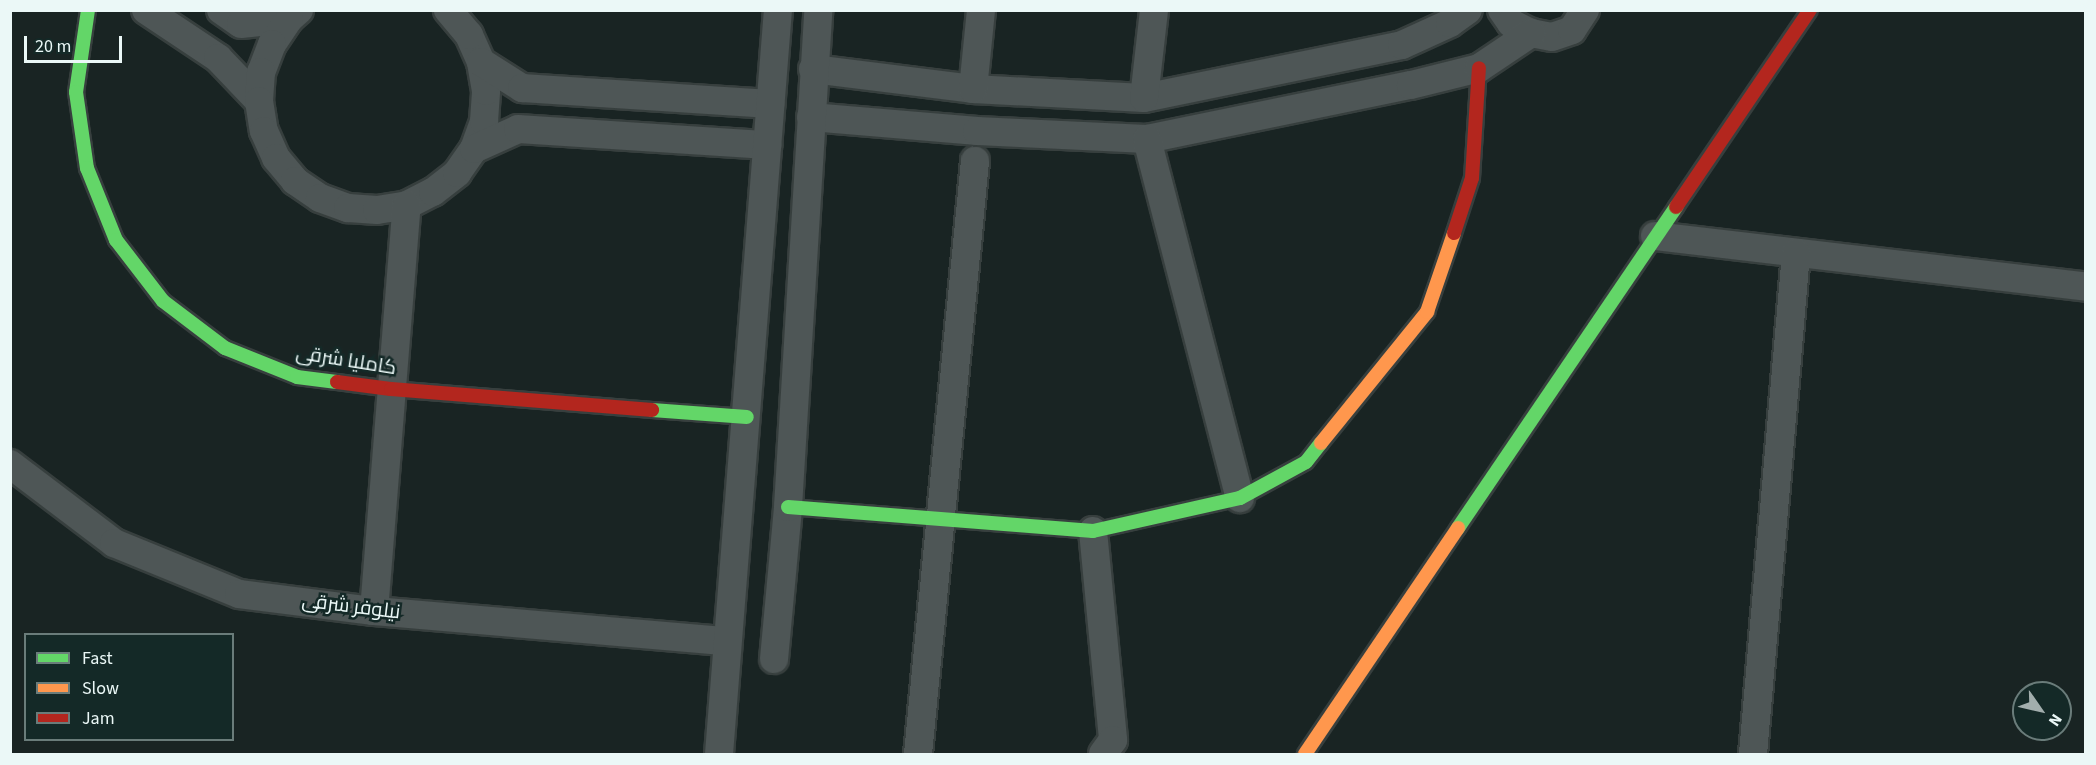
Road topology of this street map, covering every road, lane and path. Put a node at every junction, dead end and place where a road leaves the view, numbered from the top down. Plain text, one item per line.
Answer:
1 (88, 10) edge
2 (146, 10) edge
3 (220, 10) edge
4 (448, 10) edge
5 (778, 10) edge
6 (818, 10) edge
7 (981, 10) edge
8 (1154, 10) edge
9 (1468, 10) edge
10 (1502, 10) edge
11 (1585, 10) edge
12 (1810, 10) edge
13 (294, 15) edge
14 (1531, 33) junction
15 (481, 62) junction
16 (1479, 68) junction
17 (813, 69) junction
18 (973, 89) junction
19 (1144, 98) junction
20 (259, 101) junction
21 (770, 104) junction
22 (811, 117) junction
23 (1147, 139) junction
24 (767, 145) junction
25 (474, 149) junction
26 (975, 161) dead end
27 (407, 205) junction
28 (1655, 236) junction
29 (1796, 253) junction
30 (2085, 287) edge
31 (392, 389) junction
32 (747, 417) junction
33 (10, 464) edge
34 (1240, 498) junction
35 (788, 507) junction
36 (941, 518) junction
37 (1093, 531) junction
38 (374, 611) junction
39 (727, 640) junction
40 (774, 659) dead end
41 (719, 754) edge
42 (918, 754) edge
43 (1103, 754) edge
44 (1305, 754) edge
45 (1753, 754) edge

1 - 31 street, کاملیا شرقی
2 - 20 street
3 - 13 street
4 - 15 street
5 - 21 street
6 - 17 street
7 - 18 street
8 - 19 street
9 - 19 street
10 - 14 street
11 - 14 street
12 - 28 street
13 - 20 street
14 - 16 street
15 - 21 street
15 - 25 street
16 - 23 street
16 - 34 street
17 - 18 street
17 - 22 street
18 - 19 street
20 - 27 street
21 - 24 street
22 - 23 street
22 - 35 street
23 - 34 street
24 - 25 street
24 - 32 street
25 - 27 street
26 - 36 street
27 - 31 street
28 - 29 street
28 - 44 street
29 - 30 street
29 - 45 street
31 - 32 street, کاملیا شرقی
31 - 38 street
32 - 39 street
33 - 38 street, نیلوفر شرقی
34 - 37 street
35 - 36 street
35 - 40 street
36 - 37 street
36 - 42 street
37 - 43 street
38 - 39 street, نیلوفر شرقی
39 - 41 street

